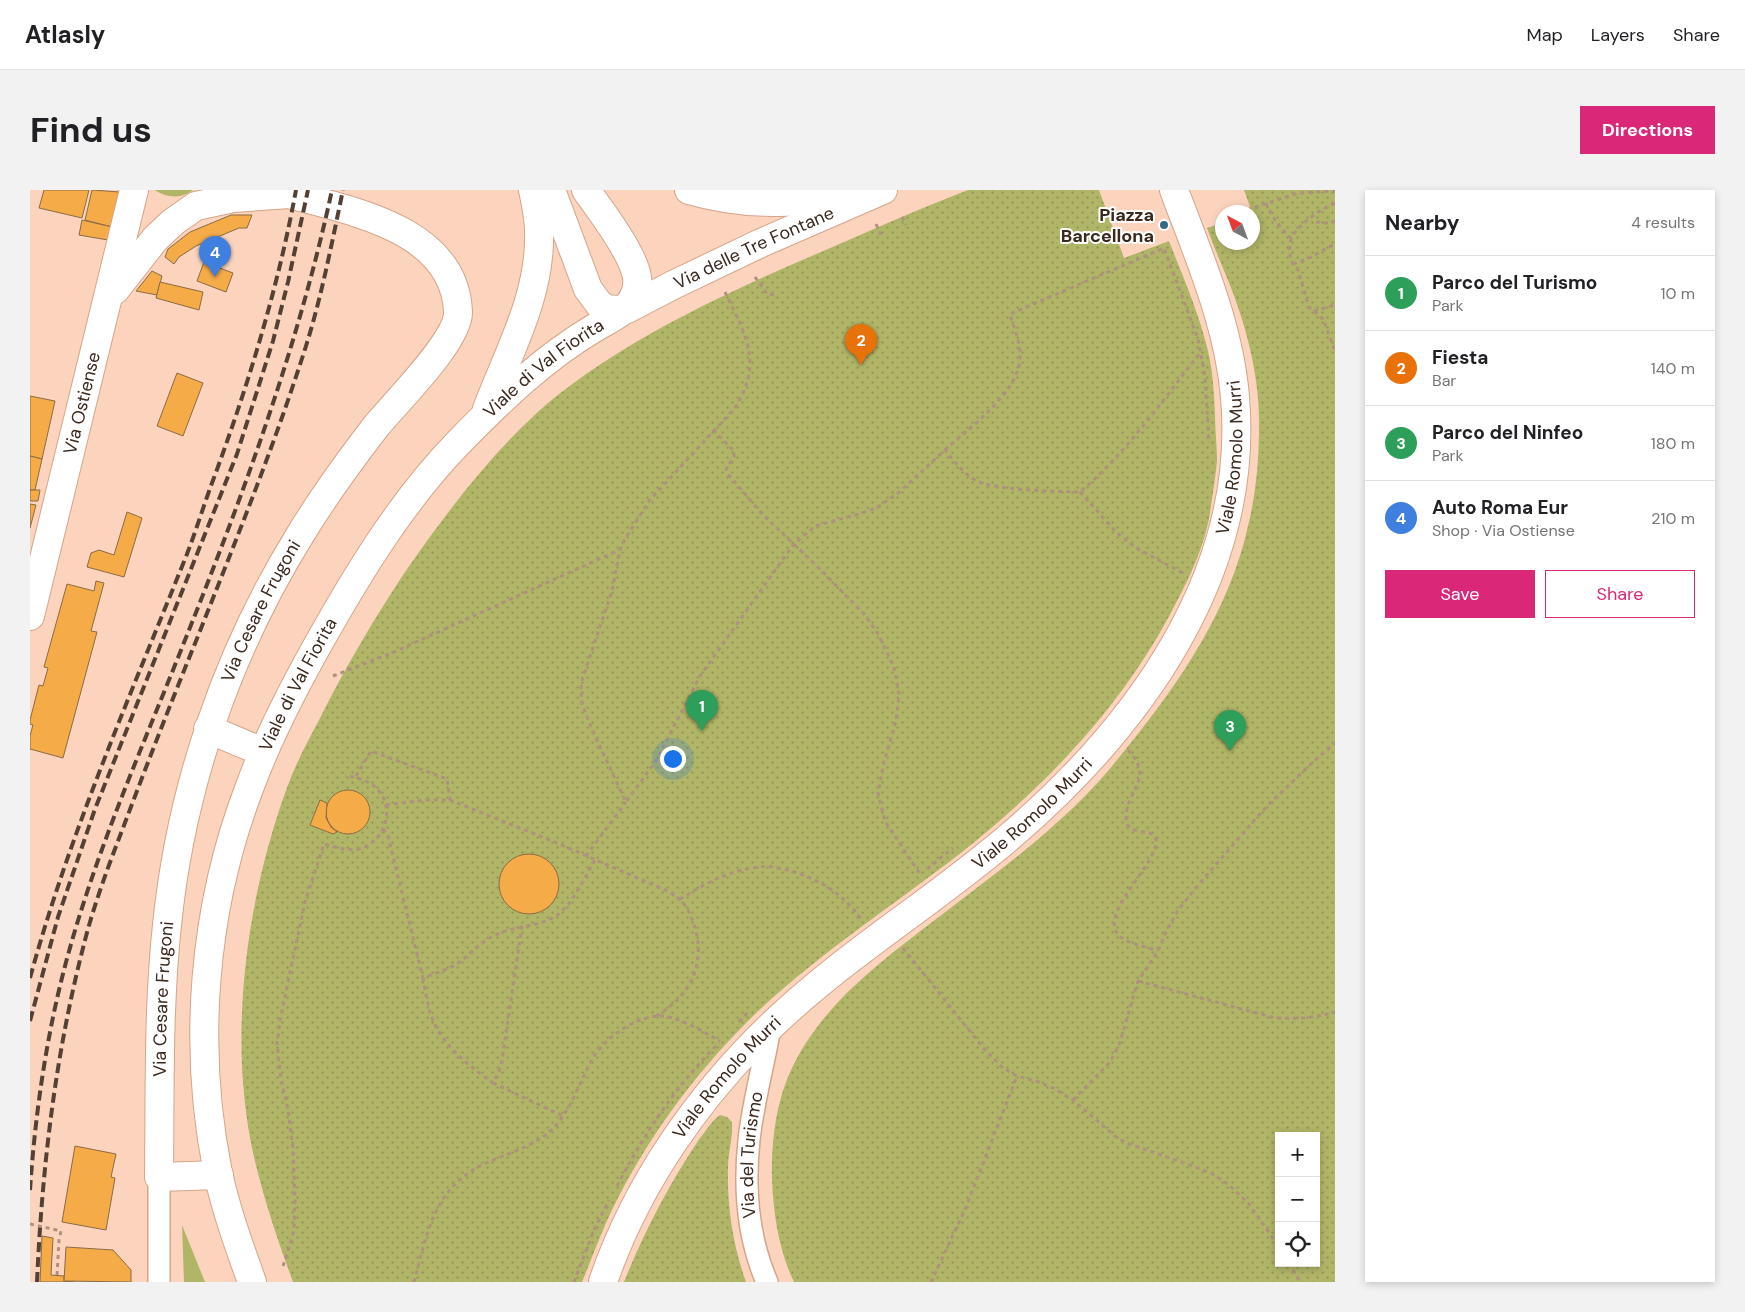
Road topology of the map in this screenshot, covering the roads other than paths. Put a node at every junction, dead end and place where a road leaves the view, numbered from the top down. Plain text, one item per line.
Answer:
1 (134, 190) edge
2 (533, 190) edge
3 (551, 190) edge
4 (586, 190) edge
5 (689, 190) edge
6 (1174, 190) edge
7 (285, 192) edge
8 (874, 194) edge
9 (201, 198) edge
10 (109, 298) junction
11 (627, 309) junction
12 (483, 417) junction
13 (30, 616) edge
14 (208, 730) junction
15 (263, 752) junction
16 (762, 1016) junction
17 (219, 1175) junction
18 (159, 1177) junction
19 (159, 1282) edge
20 (252, 1282) edge
21 (603, 1282) edge
22 (767, 1282) edge

1 - 10 street, Via Ostiense
2 - 12 street
3 - 11 street
4 - 11 street
5 - 8 street
6 - 16 street, Viale Romolo Murri
7 - 9 street
7 - 14 street, Via Cesare Frugoni
8 - 11 street, Via delle Tre Fontane
9 - 10 street
10 - 13 street, Via Ostiense
11 - 12 street, Viale di Val Fiorita
12 - 15 street, Viale di Val Fiorita
14 - 15 street
14 - 18 street, Via Cesare Frugoni
15 - 17 street, Viale di Val Fiorita
16 - 21 street, Viale Romolo Murri
16 - 22 street, Via del Turismo
17 - 18 street
17 - 20 street, Viale di Val Fiorita
18 - 19 street

